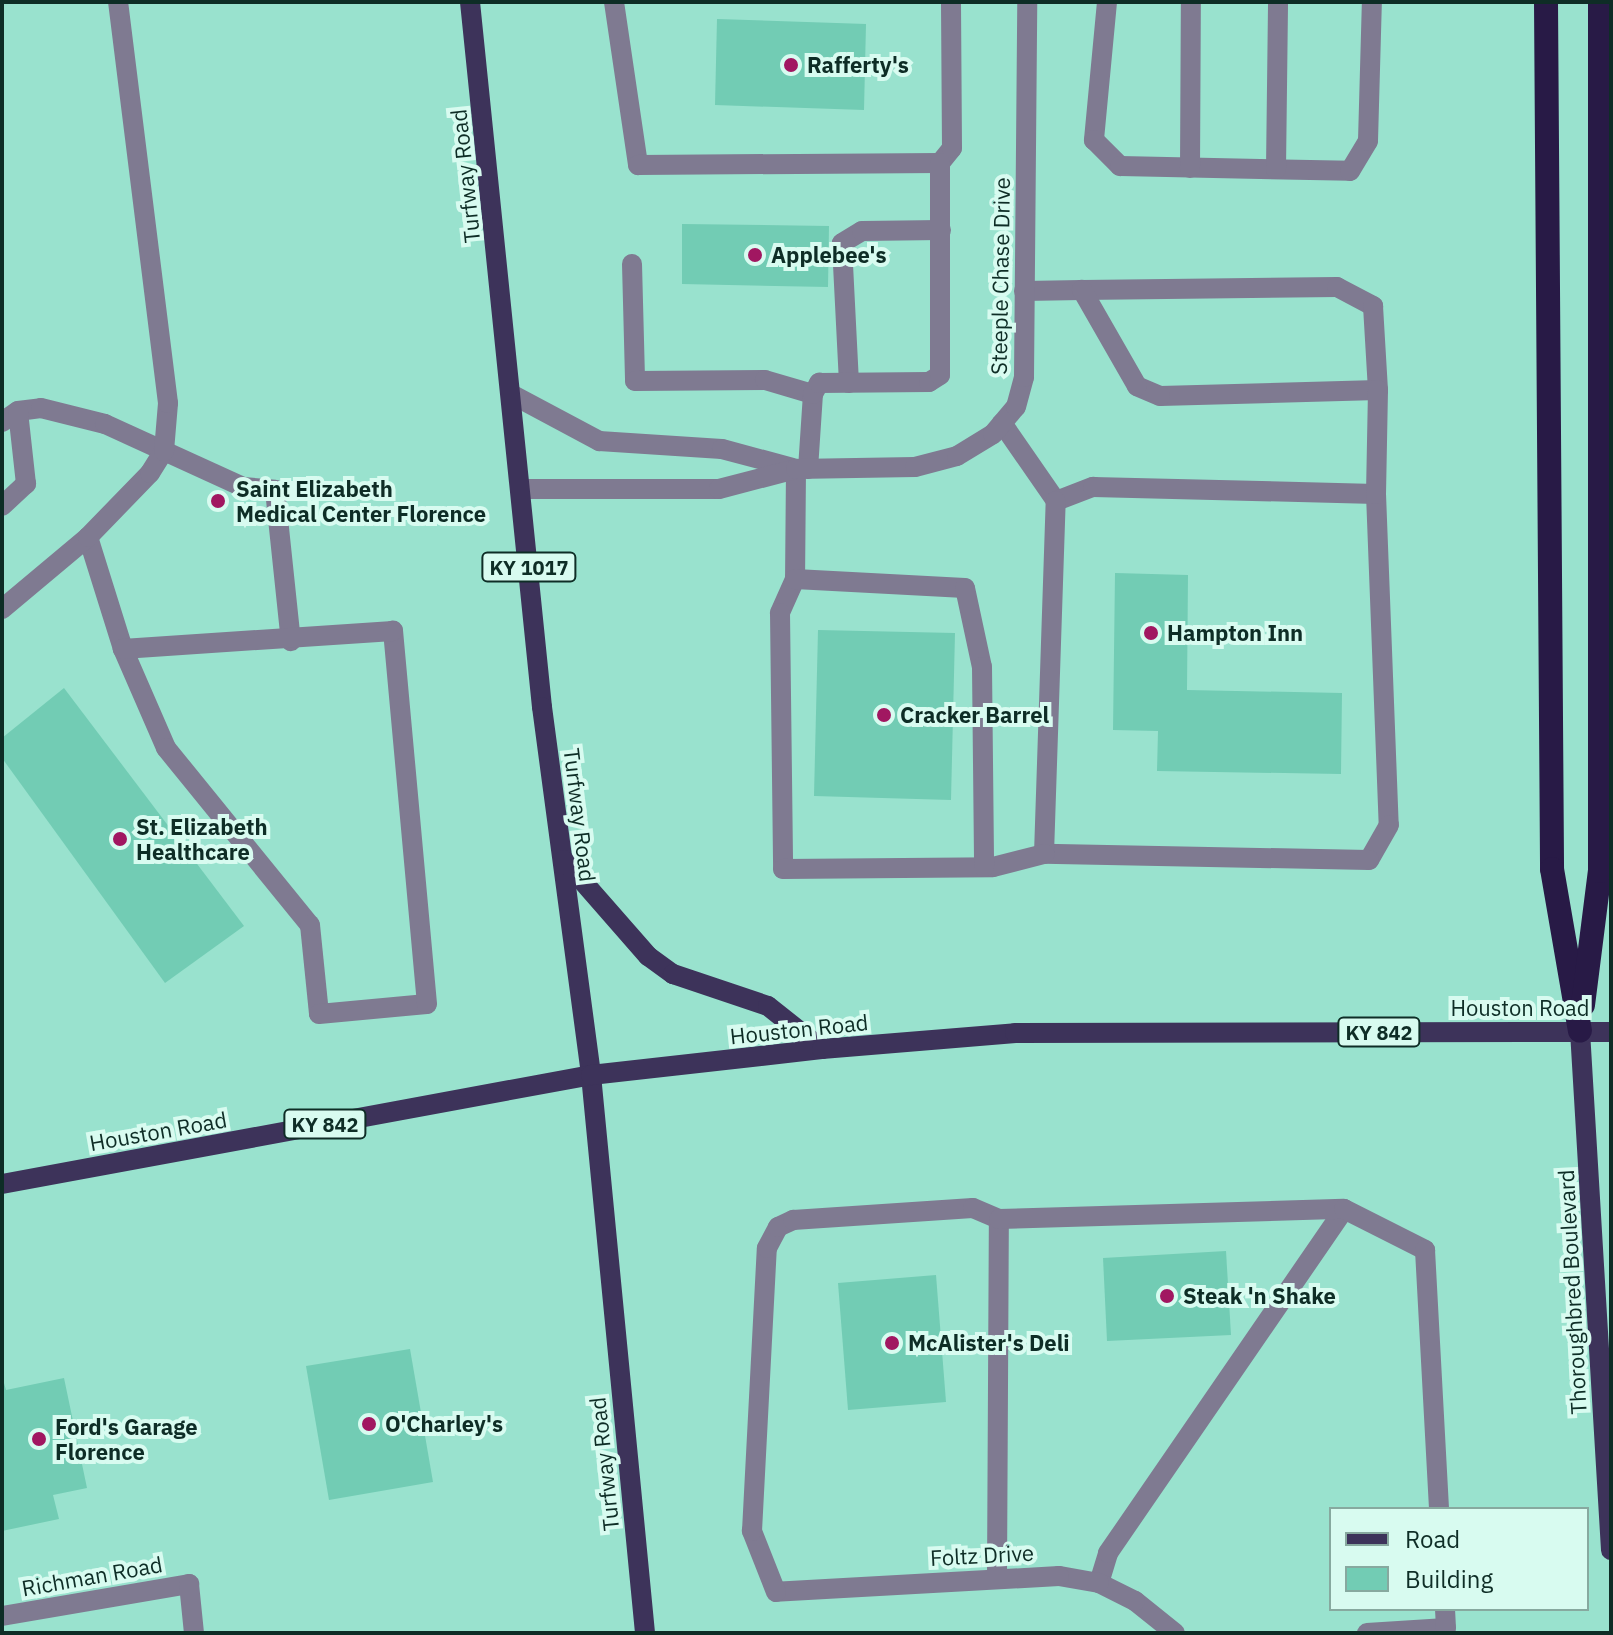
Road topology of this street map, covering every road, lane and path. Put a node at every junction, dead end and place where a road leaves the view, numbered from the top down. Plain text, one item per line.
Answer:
1 (118, 2) edge
2 (470, 2) edge
3 (614, 2) edge
4 (951, 2) edge
5 (1027, 2) edge
6 (1107, 2) edge
7 (1191, 2) edge
8 (1278, 2) edge
9 (1372, 2) edge
10 (1546, 2) edge
11 (1600, 2) edge
12 (940, 163) junction
13 (1190, 168) junction
14 (1276, 169) junction
15 (941, 230) junction
16 (632, 264) dead end
17 (1082, 290) junction
18 (1024, 291) junction
19 (849, 383) junction
20 (1378, 390) junction
21 (813, 394) junction
22 (513, 395) junction
23 (10, 417) edge
24 (1002, 423) junction
25 (164, 451) junction
26 (802, 469) junction
27 (523, 489) junction
28 (1376, 494) junction
29 (1056, 501) junction
30 (2, 506) edge
31 (88, 537) junction
32 (795, 579) junction
33 (2, 609) edge
34 (291, 641) junction
35 (123, 649) junction
36 (1044, 854) junction
37 (562, 857) junction
38 (984, 867) junction
39 (1580, 1031) junction
40 (1611, 1032) edge
41 (822, 1049) junction
42 (591, 1075) junction
43 (2, 1184) edge
44 (1344, 1209) junction
45 (999, 1219) junction
46 (1439, 1507) edge
47 (1611, 1550) edge
48 (997, 1576) junction
49 (1099, 1583) junction
50 (1445, 1611) edge
51 (2, 1616) edge
52 (194, 1633) edge
53 (645, 1633) edge
54 (1175, 1633) edge
55 (1367, 1633) edge

1 - 25 street
2 - 22 main road, Turfway Road / KY 1017
3 - 12 street
4 - 12 street
5 - 18 street, Steeple Chase Drive
6 - 13 street
7 - 13 street
8 - 14 street
9 - 14 street
10 - 39 highway
11 - 39 highway
12 - 15 street
13 - 14 street
15 - 19 street
15 - 19 street
16 - 21 street
17 - 18 street
17 - 20 street
17 - 20 street
18 - 24 street, Steeple Chase Drive
19 - 21 street
20 - 28 street
21 - 26 street
22 - 26 street, Steeple Chase Drive
22 - 27 main road, Turfway Road / KY 1017
23 - 25 street
23 - 30 street
24 - 26 street, Steeple Chase Drive
24 - 29 street
25 - 31 street
25 - 34 street
26 - 27 street, Steeple Chase Drive
26 - 32 street
27 - 37 main road, Turfway Road / KY 1017
28 - 29 street
28 - 36 street
29 - 36 street
31 - 33 street
31 - 35 street
32 - 38 street
32 - 38 street
34 - 35 street
34 - 35 street
36 - 38 street
37 - 41 main road
37 - 42 main road, Turfway Road / KY 1017
39 - 40 main road, Houston Road / KY 842
39 - 41 main road, Houston Road / KY 842
39 - 47 main road, Thoroughbred Boulevard
41 - 42 main road, Houston Road / KY 842
42 - 43 main road, Houston Road / KY 842
42 - 53 main road, Turfway Road / KY 1017
44 - 45 street
44 - 46 street
44 - 49 street
45 - 48 street
45 - 48 street, Foltz Drive
48 - 49 street, Foltz Drive
49 - 54 street, Foltz Drive
50 - 55 street
51 - 52 street, Richman Road

